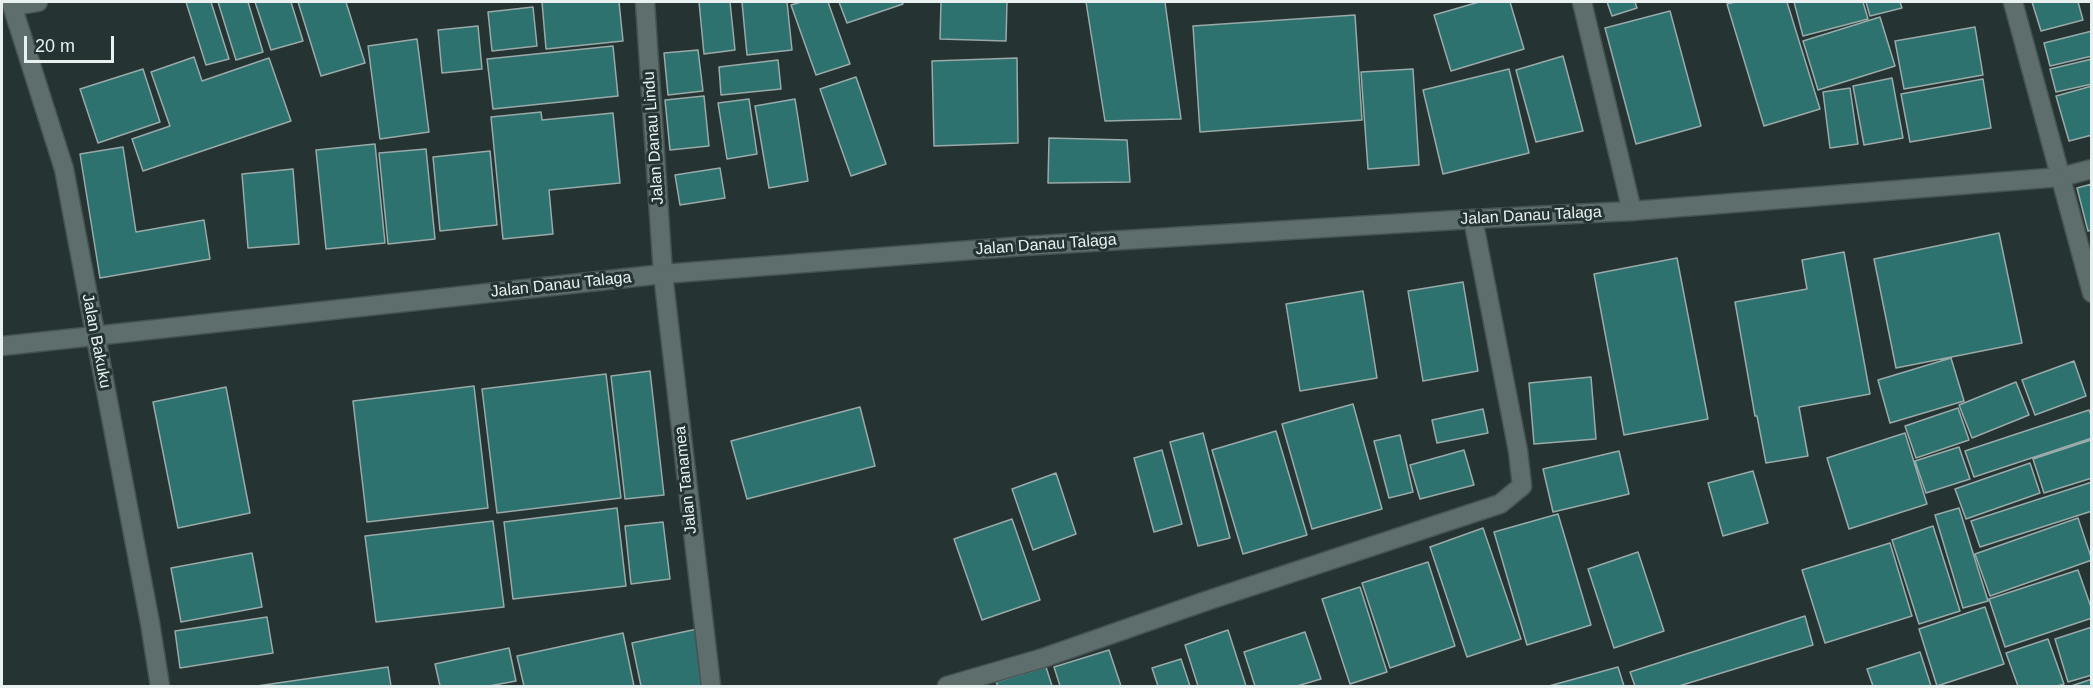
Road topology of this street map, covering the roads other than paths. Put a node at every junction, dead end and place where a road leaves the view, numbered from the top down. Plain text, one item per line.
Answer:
1 (38, 2) edge
2 (645, 2) edge
3 (1582, 2) edge
4 (2013, 2) edge
5 (12, 4) edge
6 (2091, 169) edge
7 (2061, 177) junction
8 (1632, 211) junction
9 (1473, 219) junction
10 (663, 274) junction
11 (2091, 293) edge
12 (96, 338) junction
13 (2, 346) edge
14 (160, 687) edge
15 (711, 687) edge
16 (947, 687) edge

1 - 5 street
2 - 10 street, Jalan Danau Lindu
3 - 8 street
4 - 7 street
5 - 12 street, Jalan Bakuku
6 - 7 street, Jalan Danau Talaga
7 - 8 street, Jalan Danau Talaga
7 - 11 street
8 - 9 street, Jalan Danau Talaga
9 - 10 street, Jalan Danau Talaga
9 - 16 street
10 - 12 street, Jalan Danau Talaga
10 - 15 street, Jalan Tanamea
12 - 13 street, Jalan Danau Talaga
12 - 14 street, Jalan Bakuku

